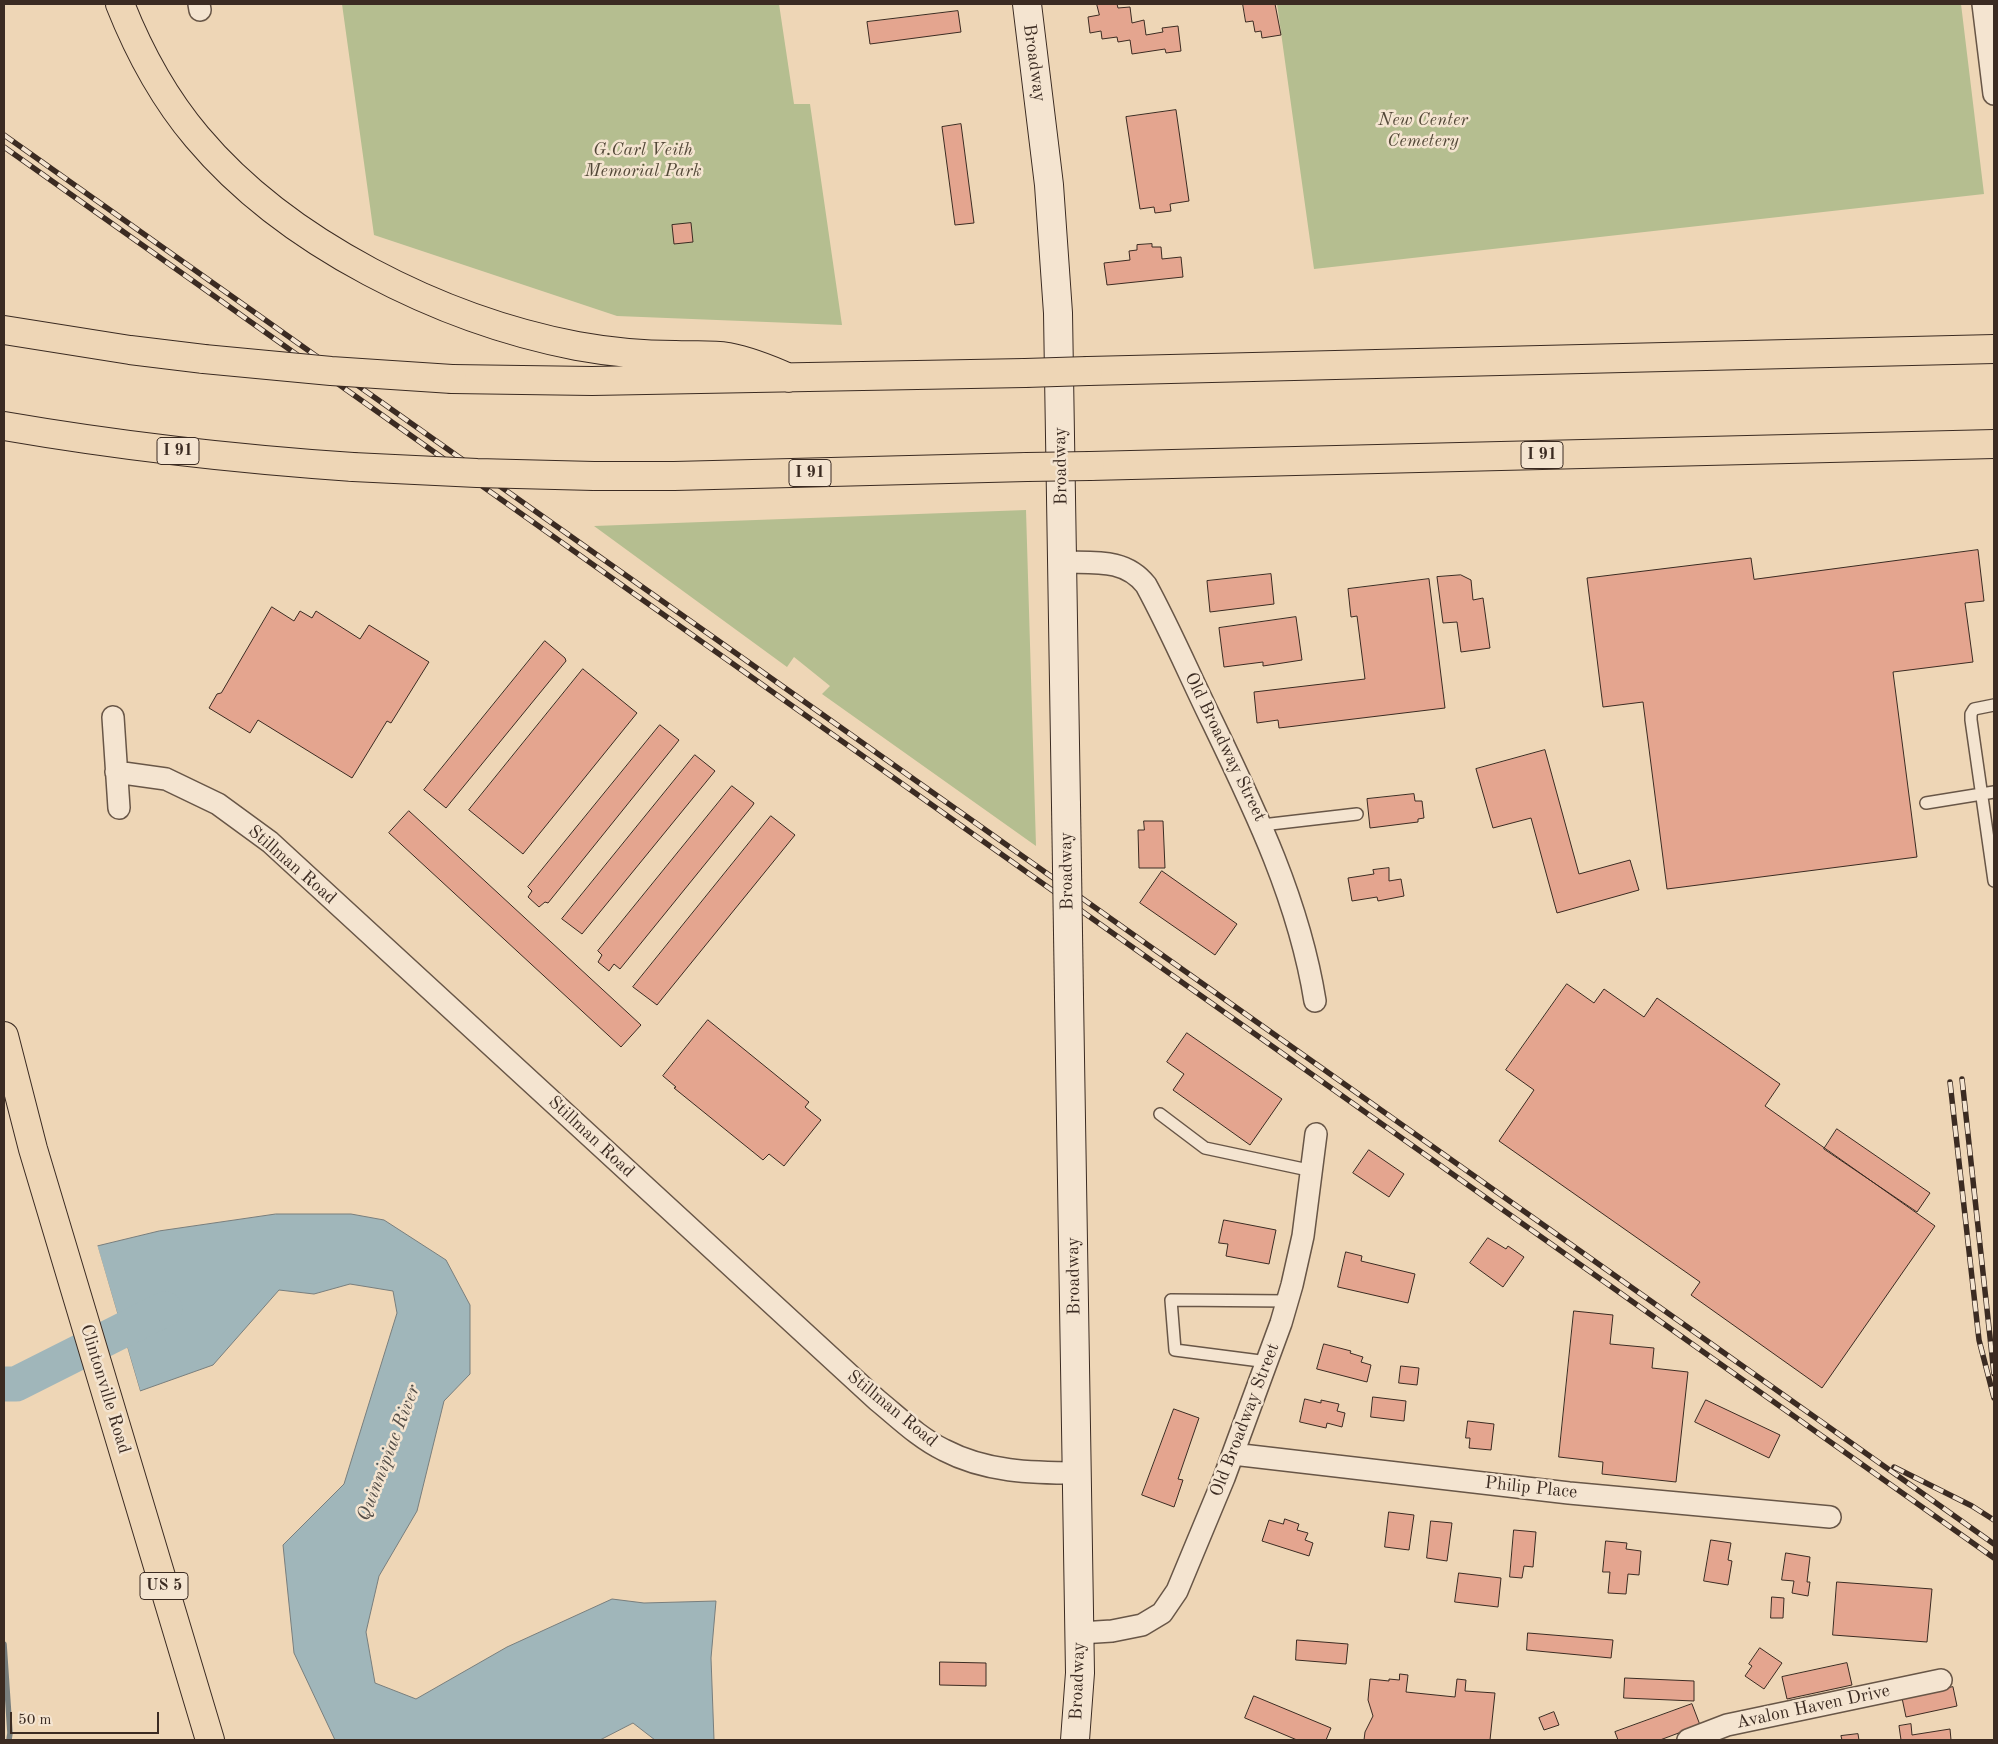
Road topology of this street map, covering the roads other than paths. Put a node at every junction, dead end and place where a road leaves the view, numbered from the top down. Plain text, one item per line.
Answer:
1 (120, 4) edge
2 (1027, 4) edge
3 (1983, 4) edge
4 (1994, 94) edge
5 (4, 330) edge
6 (1991, 349) edge
7 (790, 378) junction
8 (4, 426) edge
9 (1994, 444) edge
10 (1063, 562) junction
11 (1994, 705) edge
12 (113, 717) dead end
13 (116, 772) junction
14 (1994, 792) edge
15 (1981, 794) junction
16 (1926, 803) dead end
17 (119, 808) dead end
18 (1357, 814) dead end
19 (1262, 825) junction
20 (1994, 881) edge
21 (1315, 1001) dead end
22 (4, 1036) edge
23 (1160, 1114) dead end
24 (1316, 1134) dead end
25 (1312, 1171) junction
26 (1287, 1302) junction
27 (1268, 1362) junction
28 (1233, 1454) junction
29 (1078, 1473) junction
30 (1830, 1518) dead end
31 (1080, 1633) junction
32 (1941, 1680) dead end
33 (210, 1740) edge
34 (1075, 1740) edge
35 (1688, 1740) edge

1 - 7 main road
2 - 10 main road, Broadway
3 - 4 street
5 - 7 main road, bridge
6 - 7 main road, bridge
8 - 9 main road, I 91, bridge
10 - 19 street, Old Broadway Street
10 - 29 main road, Broadway, bridge
11 - 15 lane
12 - 13 street
13 - 17 street
13 - 29 street, Stillman Road
14 - 15 lane
15 - 16 lane
15 - 20 lane
18 - 19 lane
19 - 21 street, Old Broadway Street
22 - 33 main road, Clintonville Road / US 5
23 - 25 lane
24 - 25 street, Old Broadway Street
25 - 26 street, Old Broadway Street
26 - 27 street, Old Broadway Street
26 - 27 lane
27 - 28 street, Old Broadway Street
28 - 30 street, Philip Place
28 - 31 street, Old Broadway Street
29 - 31 main road, Broadway
31 - 34 main road, Broadway
32 - 35 street, Avalon Haven Drive

